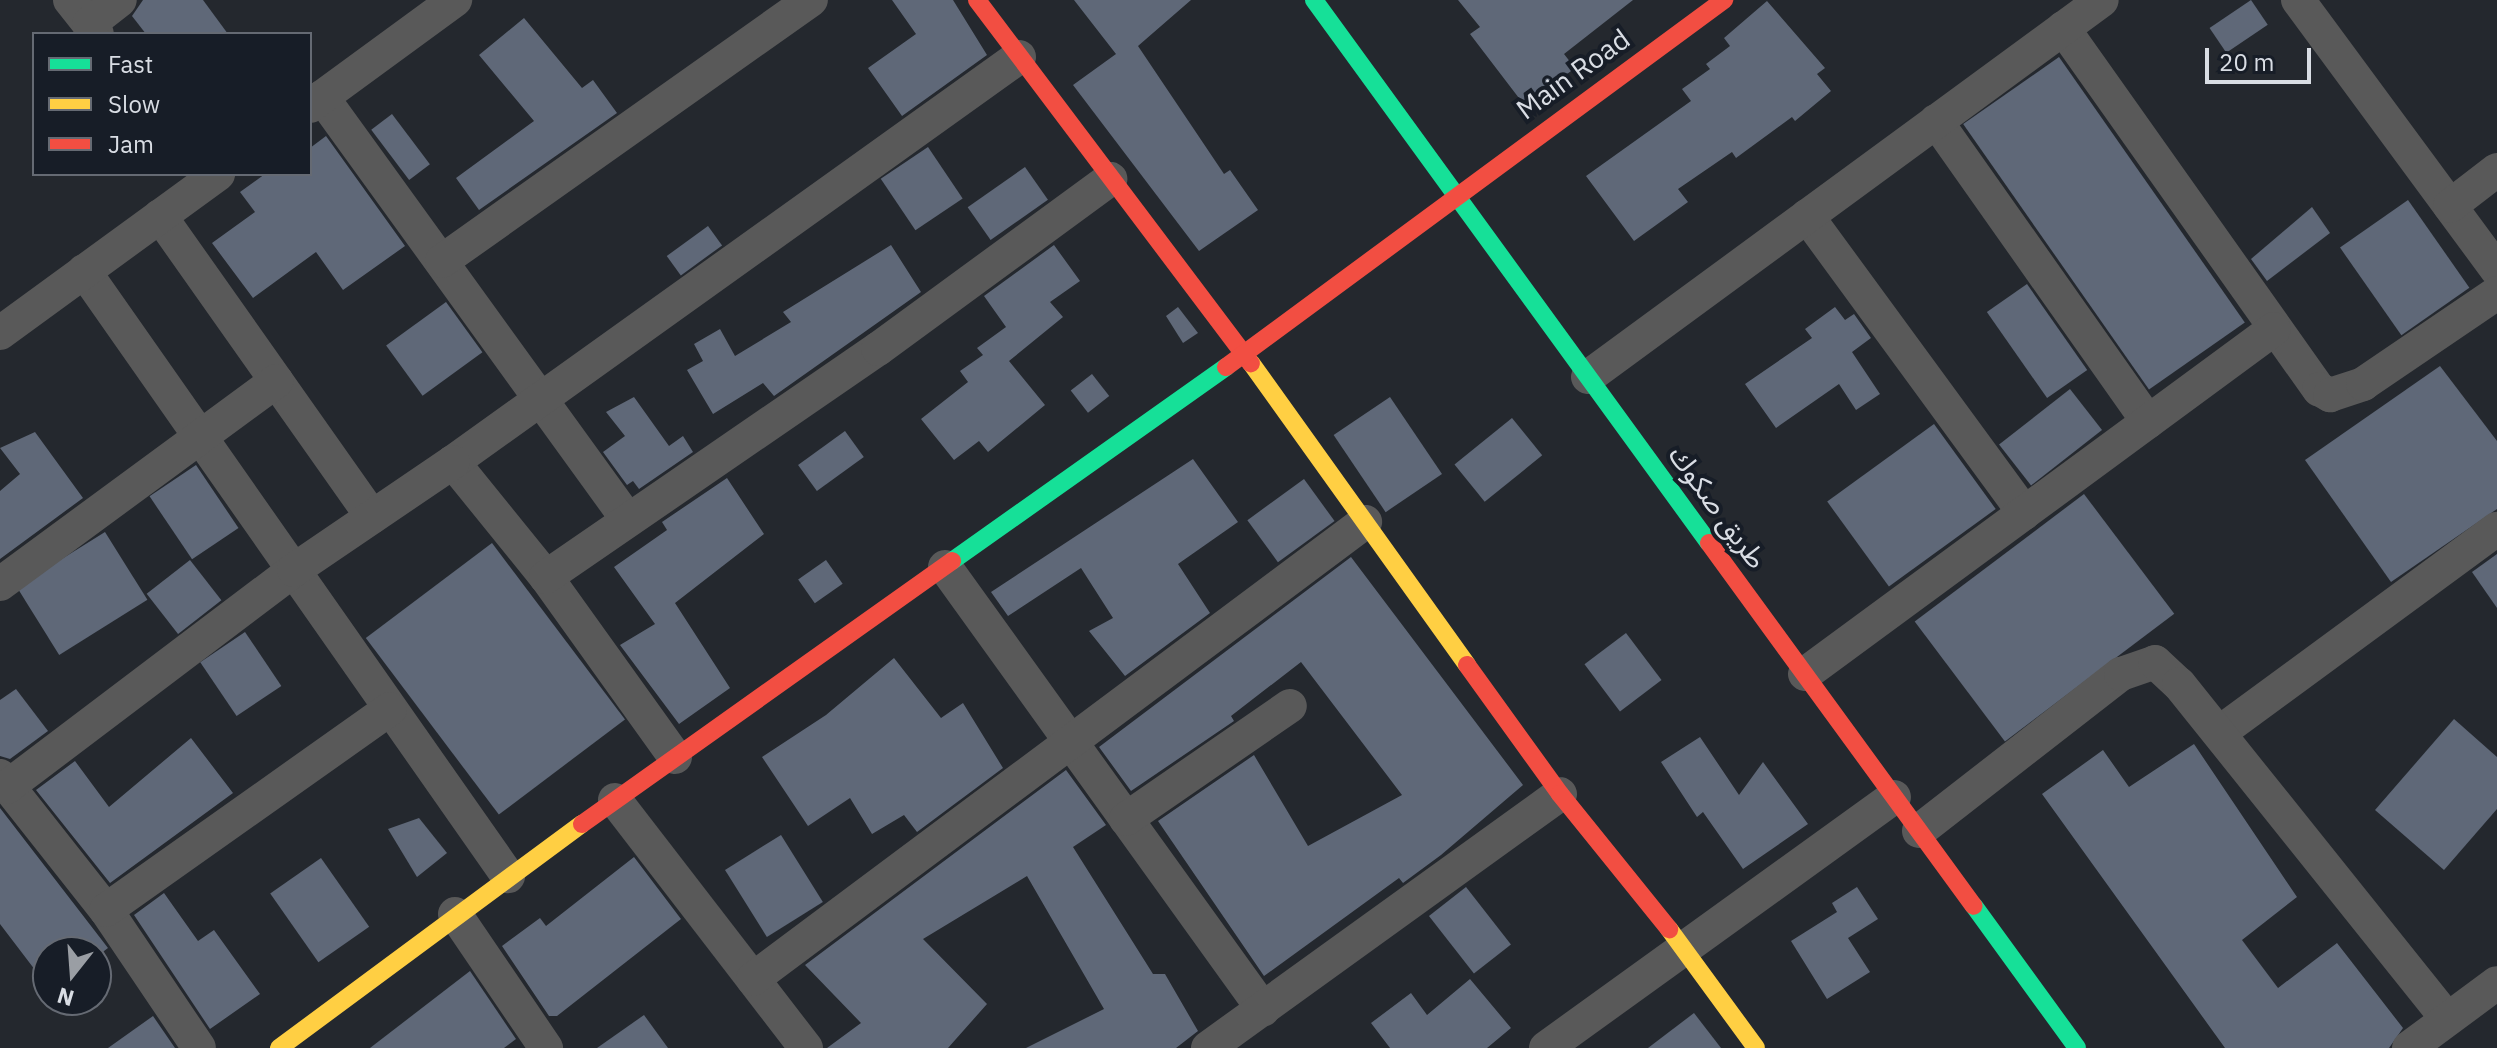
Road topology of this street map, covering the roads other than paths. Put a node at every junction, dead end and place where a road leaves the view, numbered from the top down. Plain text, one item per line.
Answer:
1 (120, 0) edge
2 (455, 0) edge
3 (811, 0) edge
4 (977, 0) edge
5 (1724, 0) edge
6 (2102, 0) edge
7 (2298, 0) edge
8 (1321, 2) edge
9 (85, 19) edge
10 (2063, 28) junction
11 (1019, 57) junction
12 (316, 102) edge
13 (1936, 121) junction
14 (2497, 170) edge
15 (212, 176) edge
16 (1110, 179) junction
17 (1454, 193) junction
18 (2450, 206) junction
19 (160, 216) junction
20 (1807, 216) junction
21 (442, 261) junction
22 (2497, 270) edge
23 (84, 271) junction
24 (2497, 293) edge
25 (2274, 329) junction
26 (0, 333) edge
27 (1245, 354) junction
28 (1588, 377) junction
29 (276, 381) junction
30 (542, 400) junction
31 (2148, 422) junction
32 (201, 438) junction
33 (453, 462) junction
34 (2024, 513) junction
35 (372, 517) junction
36 (628, 520) junction
37 (1365, 522) junction
38 (2497, 529) edge
39 (945, 567) junction
40 (294, 570) junction
41 (546, 577) junction
42 (0, 584) edge
43 (1805, 674) junction
44 (1290, 706) dead end
45 (390, 709) junction
46 (2219, 733) junction
47 (1072, 744) junction
48 (675, 757) junction
49 (4, 782) edge
50 (1560, 794) junction
51 (1894, 797) junction
52 (615, 800) junction
53 (1126, 819) junction
54 (1919, 831) junction
55 (508, 876) junction
56 (106, 910) junction
57 (455, 914) junction
58 (1685, 948) junction
59 (753, 979) junction
60 (2497, 983) edge
61 (1263, 1009) junction
62 (2447, 1019) junction
63 (199, 1048) edge
64 (279, 1048) edge
65 (546, 1048) edge
66 (806, 1048) edge
67 (1208, 1048) edge
68 (1546, 1048) edge
69 (1756, 1048) edge
70 (2077, 1048) edge
71 (2409, 1048) edge

1 - 9 street
2 - 12 street
3 - 21 street
4 - 11 street
5 - 17 street, Main Road
6 - 10 street
7 - 18 street
8 - 17 street, طريق صكوك
10 - 13 street
10 - 25 street
11 - 16 street
11 - 30 street
12 - 21 street
13 - 20 street
13 - 31 street
14 - 18 street
15 - 19 street
16 - 27 street
16 - 36 street
17 - 27 street, Main Road
17 - 28 street, طريق صكوك
18 - 22 street
19 - 23 street
19 - 29 street
20 - 28 street
20 - 34 street
21 - 30 street
23 - 26 street
23 - 32 street
24 - 25 street
25 - 31 street
27 - 37 street
27 - 39 street, Main Road
28 - 43 street, طريق صكوك
29 - 32 street
29 - 35 street
30 - 33 street
30 - 36 street
31 - 34 street
32 - 40 street
32 - 42 street
33 - 35 street
33 - 41 street
34 - 43 street
35 - 40 street
36 - 41 street
37 - 47 street
37 - 50 street
38 - 46 street
39 - 47 street
39 - 48 street, Main Road
40 - 45 street
40 - 49 street
41 - 48 street
43 - 51 street, طريق صكوك
44 - 53 street
45 - 55 street
45 - 56 street
46 - 54 street
46 - 62 street
47 - 53 street
47 - 59 street
48 - 52 street, Main Road
49 - 56 street
50 - 58 street
50 - 61 street
51 - 54 street, طريق صكوك
51 - 58 street
52 - 55 street, Main Road
52 - 59 street
53 - 61 street
54 - 70 street, طريق صكوك
55 - 57 street, Main Road
56 - 63 street
57 - 64 street, Main Road
57 - 65 street
58 - 68 street
58 - 69 street
59 - 66 street
60 - 62 street
61 - 67 street
62 - 71 street

